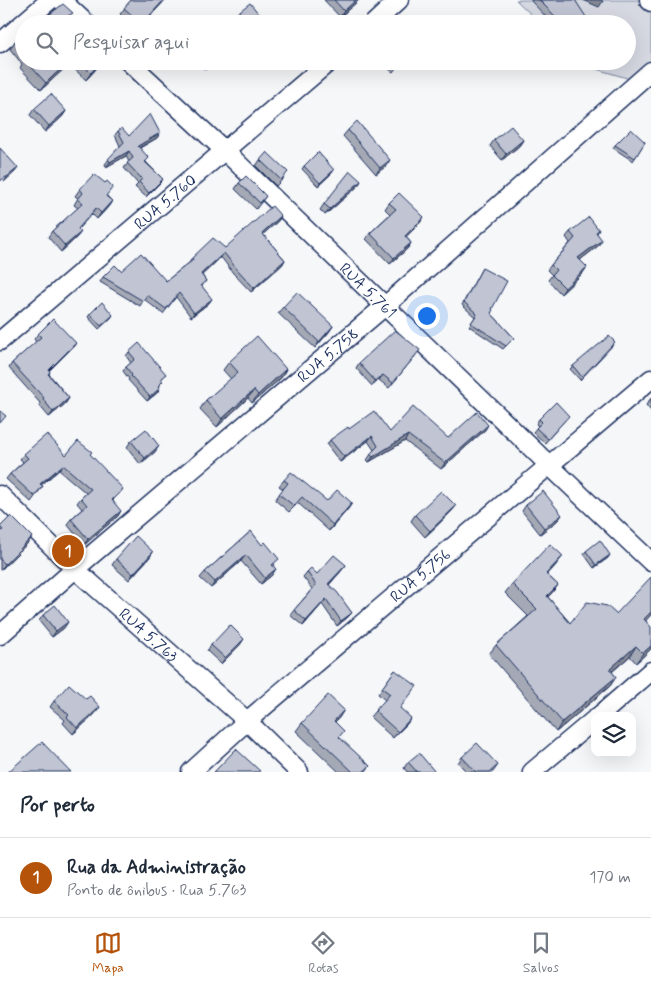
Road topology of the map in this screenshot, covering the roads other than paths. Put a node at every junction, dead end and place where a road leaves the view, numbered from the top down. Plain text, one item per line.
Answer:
1 (50, 0) edge
2 (61, 0) edge
3 (399, 0) edge
4 (32, 15) edge
5 (77, 15) edge
6 (383, 15) edge
7 (15, 29) edge
8 (0, 42) edge
9 (138, 70) edge
10 (319, 70) edge
11 (651, 71) edge
12 (224, 150) junction
13 (385, 306) junction
14 (0, 340) edge
15 (651, 379) edge
16 (549, 466) junction
17 (0, 495) edge
18 (651, 562) edge
19 (75, 569) junction
20 (0, 634) edge
21 (651, 671) edge
22 (603, 712) edge
23 (247, 721) junction
24 (591, 722) edge
25 (191, 772) edge
26 (299, 772) edge
27 (532, 772) edge

1 - 4 street
2 - 5 street
3 - 6 street
7 - 8 street
9 - 12 street, RUA 5.761
10 - 12 street, RUA 5.760
11 - 13 street, RUA 5.758
12 - 13 street, RUA 5.761
12 - 14 street, RUA 5.760
13 - 16 street, RUA 5.761
13 - 19 street, RUA 5.758
15 - 16 street, RUA 5.756
16 - 18 street, RUA 5.761
16 - 23 street, RUA 5.756
17 - 19 street, RUA 5.763
19 - 20 street, RUA 5.758
19 - 23 street, RUA 5.763
21 - 22 street
23 - 25 street, RUA 5.756
23 - 26 street, RUA 5.763
24 - 27 street

